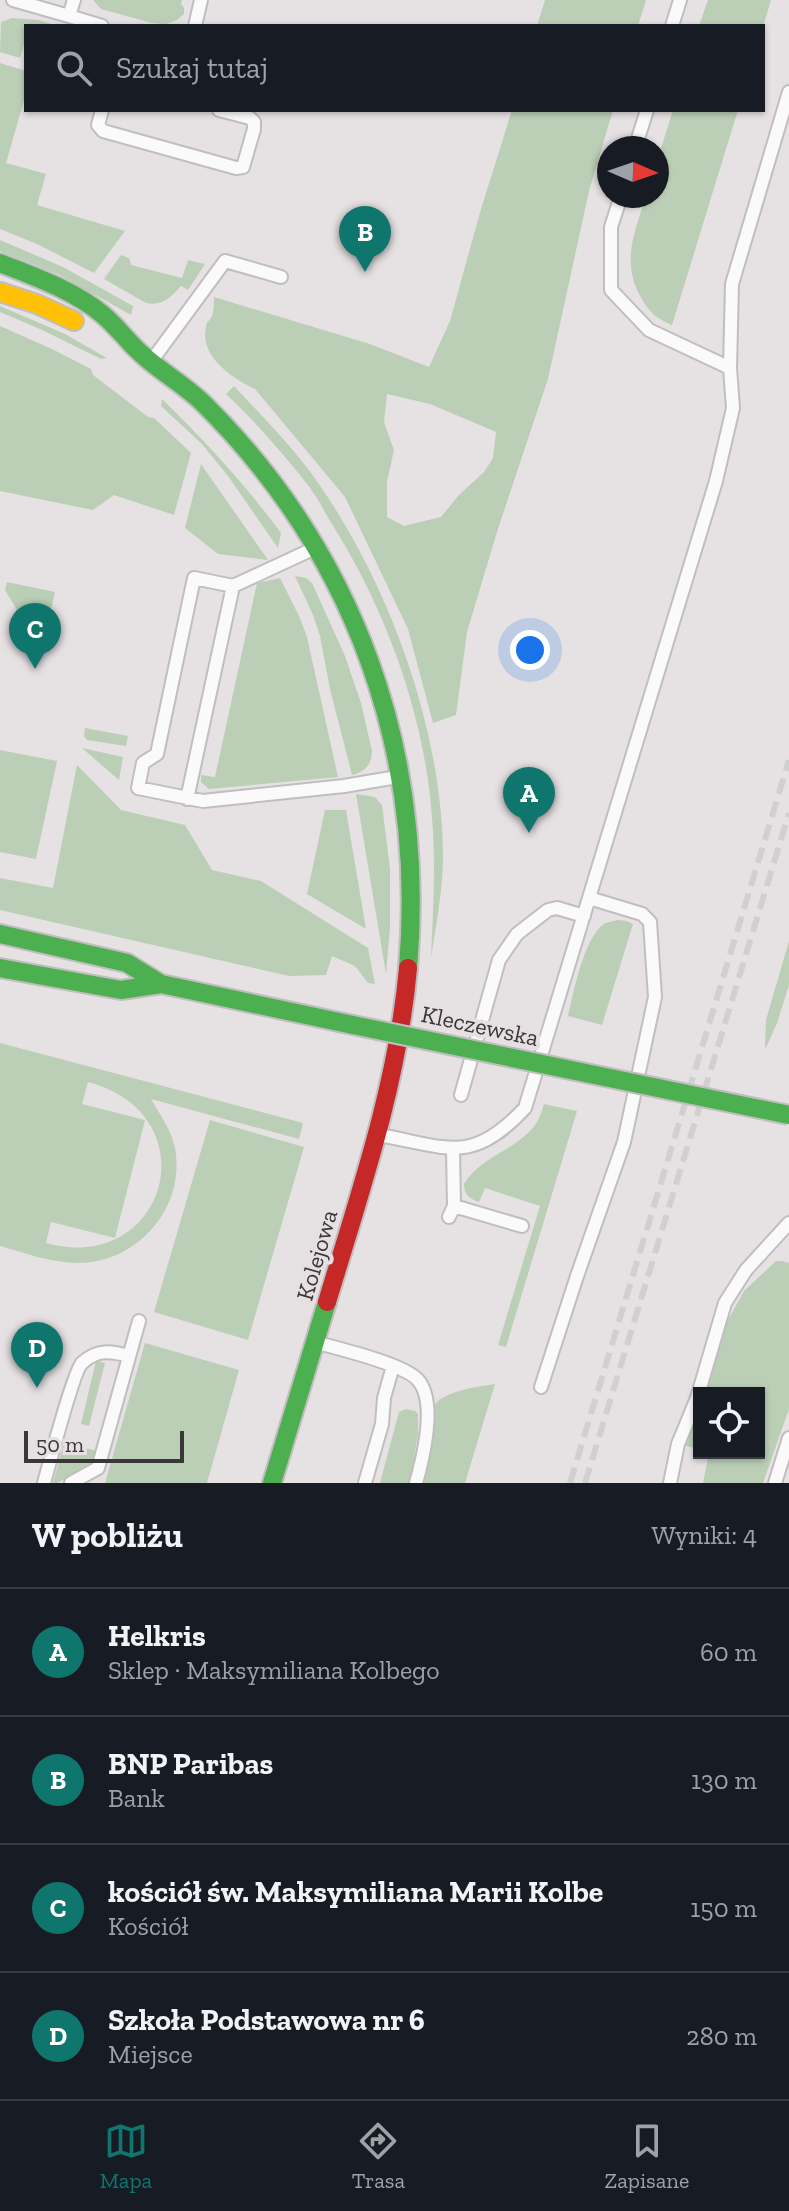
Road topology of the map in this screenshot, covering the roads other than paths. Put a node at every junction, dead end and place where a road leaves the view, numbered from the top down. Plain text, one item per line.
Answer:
1 (13, 0) edge
2 (74, 0) edge
3 (201, 0) edge
4 (680, 0) edge
5 (69, 16) junction
6 (95, 24) edge
7 (195, 24) edge
8 (673, 24) edge
9 (789, 92) edge
10 (101, 112) edge
11 (227, 112) edge
12 (646, 112) edge
13 (639, 136) edge
14 (617, 208) edge
15 (0, 263) edge
16 (281, 277) dead end
17 (0, 292) edge
18 (135, 349) junction
19 (151, 362) junction
20 (730, 368) junction
21 (318, 546) junction
22 (233, 586) junction
23 (401, 776) junction
24 (187, 799) junction
25 (589, 898) junction
26 (584, 916) junction
27 (0, 934) edge
28 (0, 968) edge
29 (161, 984) junction
30 (461, 1095) dead end
31 (789, 1115) edge
32 (376, 1134) junction
33 (453, 1149) junction
34 (789, 1223) edge
35 (522, 1226) dead end
36 (139, 1321) dead end
37 (316, 1343) junction
38 (129, 1356) junction
39 (393, 1366) junction
40 (541, 1387) dead end
41 (789, 1438) edge
42 (44, 1483) edge
43 (71, 1483) edge
44 (272, 1483) edge
45 (365, 1483) edge
46 (416, 1483) edge
47 (670, 1483) edge
48 (775, 1483) edge

1 - 5 lane
2 - 5 lane
3 - 7 lane
4 - 8 lane
5 - 6 lane
9 - 20 lane
10 - 11 lane
12 - 13 lane
14 - 20 lane
15 - 18 street
16 - 19 lane
17 - 18 street
18 - 19 street, Kolejowa
19 - 21 street, Kolejowa
20 - 25 lane
21 - 22 lane
21 - 23 street, Kolejowa
22 - 24 lane
22 - 24 lane
23 - 24 lane
23 - 32 street, Kolejowa
25 - 26 lane
25 - 40 lane
26 - 30 lane
26 - 33 lane
27 - 29 street, Kleczewska
28 - 29 street, Kleczewska
29 - 31 street, Kleczewska, bridge
32 - 33 lane
32 - 37 street, Kolejowa
33 - 35 lane
34 - 47 lane
36 - 38 lane
37 - 39 lane
37 - 44 street, Kolejowa
38 - 42 lane
38 - 43 lane
39 - 45 lane
39 - 46 lane
41 - 48 lane

